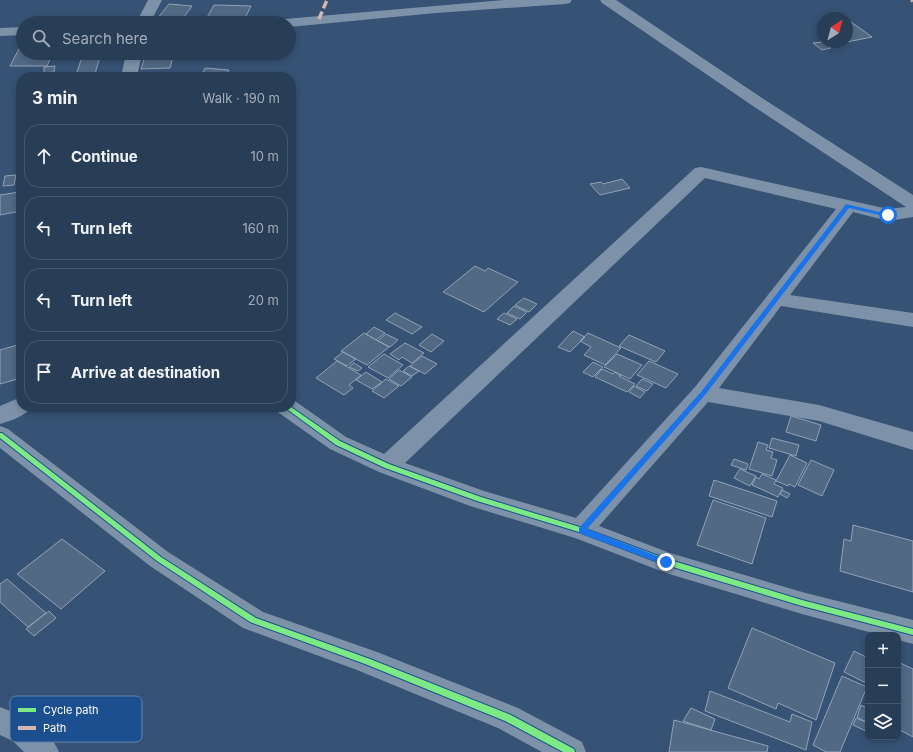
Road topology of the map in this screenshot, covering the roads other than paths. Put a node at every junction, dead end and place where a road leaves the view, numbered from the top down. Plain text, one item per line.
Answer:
1 (155, 0) edge
2 (565, 0) edge
3 (607, 0) edge
4 (147, 16) edge
5 (296, 22) edge
6 (0, 32) edge
7 (16, 32) edge
8 (133, 60) edge
9 (130, 72) edge
10 (913, 203) edge
11 (848, 206) junction
12 (913, 211) edge
13 (776, 298) junction
14 (913, 320) edge
15 (703, 393) junction
16 (16, 408) edge
17 (294, 412) edge
18 (0, 416) edge
19 (0, 436) edge
20 (913, 441) edge
21 (387, 466) junction
22 (582, 530) junction
23 (913, 632) edge
24 (0, 721) edge
25 (10, 725) edge
26 (34, 742) edge
27 (44, 752) edge
28 (571, 752) edge

1 - 4 street
2 - 5 street
3 - 10 street
6 - 7 street
8 - 9 street
11 - 12 street
11 - 13 street
11 - 21 street
13 - 14 street
13 - 15 street
15 - 20 street
15 - 22 street
16 - 18 street
17 - 21 street
19 - 28 street
21 - 22 street
22 - 23 street
24 - 25 street
26 - 27 street

